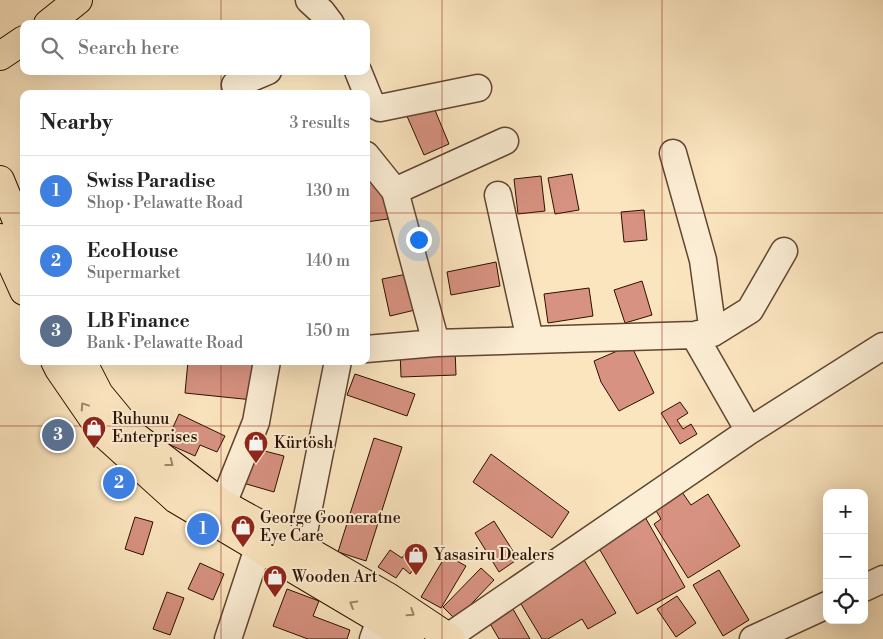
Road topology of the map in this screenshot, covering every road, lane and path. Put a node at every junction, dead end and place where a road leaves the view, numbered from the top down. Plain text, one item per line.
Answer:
1 (78, 0) edge
2 (309, 0) edge
3 (53, 20) edge
4 (328, 20) edge
5 (20, 43) edge
6 (0, 56) edge
7 (259, 75) edge
8 (360, 75) edge
9 (235, 85) dead end
10 (478, 88) dead end
11 (366, 90) edge
12 (370, 101) edge
13 (505, 142) dead end
14 (673, 153) dead end
15 (370, 160) edge
16 (0, 180) edge
17 (395, 192) junction
18 (498, 194) dead end
19 (10, 242) edge
20 (784, 251) dead end
21 (20, 277) edge
22 (703, 334) junction
23 (530, 340) junction
24 (436, 343) junction
25 (883, 346) edge
26 (370, 348) edge
27 (57, 365) edge
28 (84, 365) edge
29 (266, 365) edge
30 (337, 365) edge
31 (748, 431) junction
32 (223, 504) junction
33 (301, 546) junction
34 (258, 548) junction
35 (883, 579) edge
36 (868, 586) edge
37 (823, 607) edge
38 (380, 619) edge
39 (449, 638) edge
40 (228, 639) edge
41 (410, 639) edge
42 (753, 639) edge

1 - 3 main road
2 - 4 street
5 - 6 main road
7 - 9 street
8 - 11 street
10 - 12 street
13 - 17 street
14 - 22 street
15 - 17 street
16 - 19 main road
17 - 24 street
18 - 23 street
19 - 21 main road
20 - 22 street
22 - 23 street
22 - 31 street
23 - 24 street
24 - 26 street
25 - 31 street
34 -> 27 main road
28 -> 32 main road
29 - 32 street
30 - 33 street
31 - 39 street
32 - 33 main road
33 - 38 main road
38 -> 34 main road
34 - 40 street
35 - 36 street
37 - 42 street
38 -> 39 main road
38 - 41 main road

